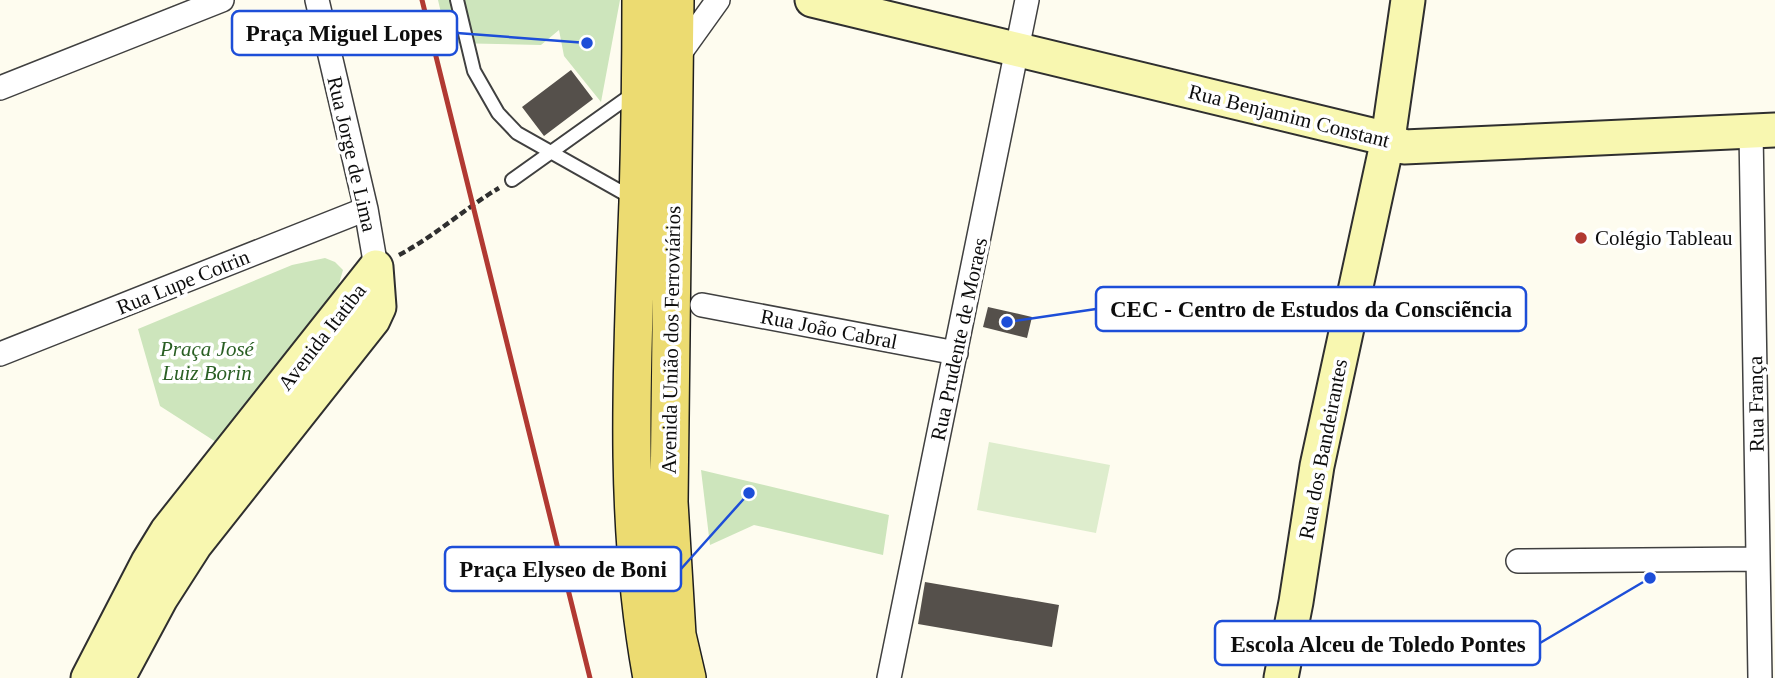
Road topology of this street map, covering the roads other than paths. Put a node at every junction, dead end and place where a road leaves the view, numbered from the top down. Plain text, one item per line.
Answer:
1 (222, 0) edge
2 (317, 0) edge
3 (457, 0) edge
4 (641, 0) edge
5 (675, 0) edge
6 (718, 0) edge
7 (812, 0) edge
8 (1027, 0) edge
9 (1408, 0) edge
10 (1019, 49) junction
11 (675, 60) junction
12 (0, 88) edge
13 (641, 88) junction
14 (1763, 131) edge
15 (1388, 139) junction
16 (549, 153) junction
17 (512, 180) road end
18 (638, 201) junction
19 (366, 209) junction
20 (376, 267) joint
21 (702, 305) dead end
22 (956, 353) junction
23 (0, 354) edge
24 (1758, 559) junction
25 (1518, 561) dead end
26 (161, 569) junction
27 (88, 678) edge
28 (118, 678) edge
29 (652, 678) edge
30 (687, 678) edge
31 (890, 678) edge
32 (1280, 678) edge
33 (1760, 678) edge

1 - 12 street
2 - 19 street, Rua Jorge de Lima
3 - 16 lane
4 - 13 main road, Avenida União dos Ferroviários
5 - 11 main road, Avenida União dos Ferroviários
6 - 11 street
7 - 10 street, Rua Benjamim Constant
8 - 10 street, Rua Prudente de Moraes
9 - 15 street, Rua dos Bandeirantes
10 - 15 street, Rua Benjamim Constant
10 - 22 street, Rua Prudente de Moraes
11 - 13 street
11 - 30 main road, Avenida União dos Ferroviários
13 - 16 lane
13 - 18 main road, Avenida União dos Ferroviários
14 - 15 street, Rua Benjamim Constant
14 - 24 street, Rua França
15 - 32 street, Rua dos Bandeirantes
16 - 17 lane
16 - 18 lane
18 - 29 main road, Avenida União dos Ferroviários
19 - 20 street, Rua Jorge de Lima
19 - 23 street, Rua Lupe Cotrin
20 - 26 street, Avenida Itatiba
21 - 22 street, Rua João Cabral
22 - 31 street, Rua Prudente de Moraes
24 - 25 street
24 - 33 street, Rua França
26 - 27 street, Avenida Itatiba
26 - 28 street, Avenida Itatiba

